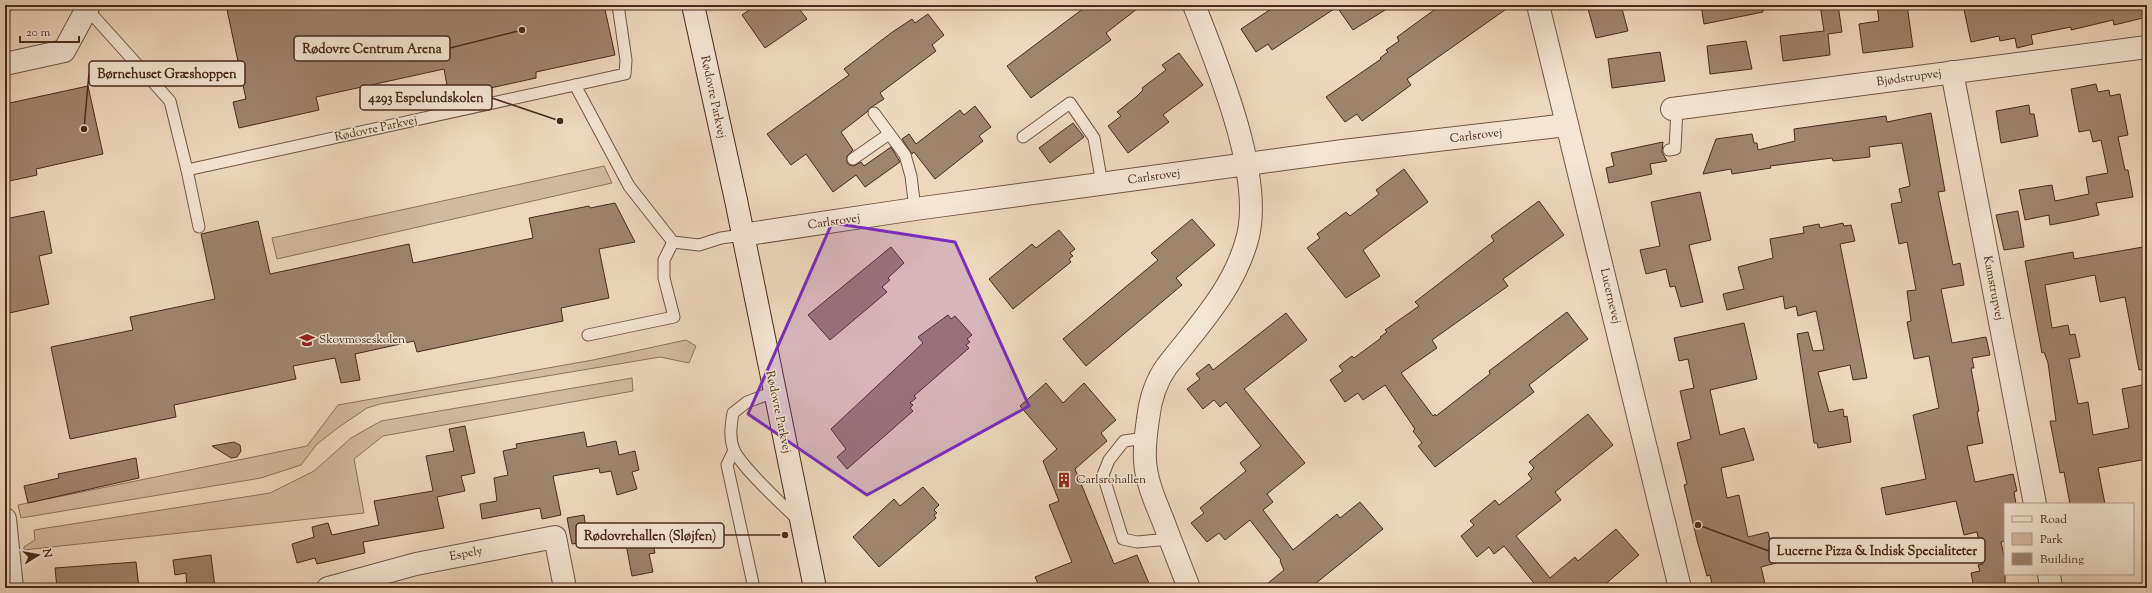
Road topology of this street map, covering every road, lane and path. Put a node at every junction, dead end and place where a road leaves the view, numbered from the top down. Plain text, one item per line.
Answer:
1 (618, 5) edge
2 (693, 5) edge
3 (1194, 5) edge
4 (1538, 5) edge
5 (88, 8) edge
6 (2147, 47) edge
7 (5, 64) edge
8 (1952, 72) junction
9 (575, 86) junction
10 (1675, 108) joint
11 (874, 113) dead end
12 (1567, 125) junction
13 (889, 134) junction
14 (1023, 137) dead end
15 (1669, 150) dead end
16 (853, 159) dead end
17 (1246, 165) junction
18 (187, 170) junction
19 (1102, 184) junction
20 (915, 209) junction
21 (199, 227) dead end
22 (742, 235) junction
23 (673, 242) junction
24 (588, 334) dead end
25 (774, 392) junction
26 (1145, 438) junction
27 (734, 450) junction
28 (2035, 503) edge
29 (5, 519) edge
30 (801, 523) junction
31 (1170, 540) junction
32 (2049, 575) edge
33 (12, 588) edge
34 (328, 588) edge
35 (565, 588) edge
36 (754, 588) edge
37 (814, 588) edge
38 (1189, 588) edge
39 (1680, 588) edge
40 (2051, 588) edge

1 - 9 lane, Rødovre Parkvej
2 - 22 street, Rødovre Parkvej
3 - 17 street
4 - 12 street, Lucernevej
5 - 7 street
5 - 18 lane
6 - 8 street, Bjødstrupvej
8 - 10 street, Bjødstrupvej
8 - 28 street, Kamstrupvej
9 - 18 lane, Rødovre Parkvej
9 - 23 lane
10 - 15 lane
11 - 13 lane
12 - 17 street, Carlsrovej
12 - 39 street, Lucernevej
13 - 16 lane
13 - 20 lane
14 - 19 lane
17 - 19 street, Carlsrovej
17 - 26 street
18 - 21 lane
19 - 20 street, Carlsrovej
20 - 22 street, Carlsrovej
22 - 23 lane
22 - 25 street, Rødovre Parkvej
23 - 24 lane
25 - 27 lane
25 - 30 street, Rødovre Parkvej
26 - 31 street
26 - 31 lane
27 - 30 lane
27 - 36 lane
29 - 33 street
30 - 37 street, Rødovre Parkvej
31 - 38 street
32 - 40 street
34 - 35 street, Espely

